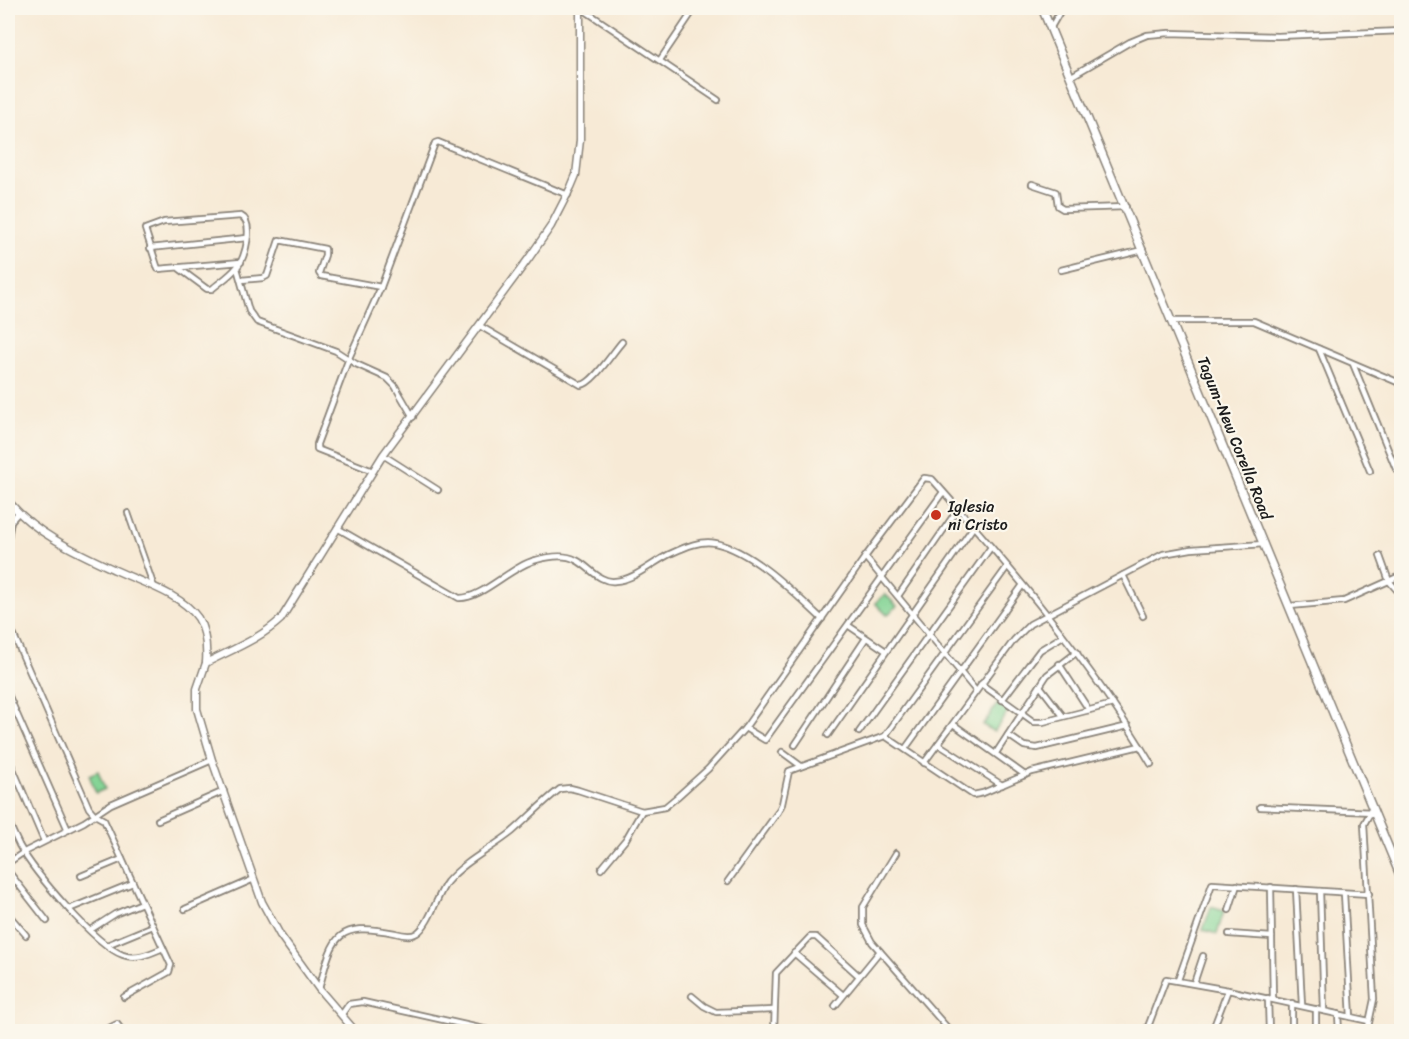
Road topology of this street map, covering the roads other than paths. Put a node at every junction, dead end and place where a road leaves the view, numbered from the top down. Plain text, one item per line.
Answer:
1 (581, 8) edge
2 (695, 8) edge
3 (1042, 8) edge
4 (1062, 8) edge
5 (1050, 28) junction
6 (1401, 31) edge
7 (660, 60) junction
8 (1070, 77) junction
9 (718, 100) dead end
10 (1032, 184) dead end
11 (568, 195) junction
12 (1126, 207) junction
13 (247, 238) junction
14 (150, 248) junction
15 (1143, 250) junction
16 (241, 262) junction
17 (237, 268) junction
18 (180, 269) junction
19 (1061, 270) dead end
20 (241, 280) junction
21 (381, 287) junction
22 (1173, 321) junction
23 (480, 326) junction
24 (622, 342) dead end
25 (1319, 349) junction
26 (349, 358) junction
27 (1353, 364) junction
28 (1401, 384) edge
29 (413, 417) junction
30 (383, 455) junction
31 (1396, 469) dead end
32 (373, 471) junction
33 (1370, 471) dead end
34 (438, 490) dead end
35 (943, 492) junction
36 (8, 501) edge
37 (958, 509) junction
38 (18, 513) junction
39 (128, 513) dead end
40 (9, 521) edge
41 (974, 526) junction
42 (337, 528) junction
43 (8, 538) edge
44 (1264, 544) junction
45 (991, 547) junction
46 (1380, 556) dead end
47 (865, 557) junction
48 (8, 559) edge
49 (1007, 567) junction
50 (1123, 574) junction
51 (1401, 575) edge
52 (882, 578) junction
53 (1389, 581) junction
54 (1022, 586) junction
55 (8, 588) edge
56 (154, 588) junction
57 (898, 596) junction
58 (1401, 596) edge
59 (1290, 606) junction
60 (912, 614) junction
61 (1046, 615) junction
62 (1143, 616) dead end
63 (822, 619) junction
64 (8, 622) edge
65 (849, 626) junction
66 (929, 634) junction
67 (1063, 636) junction
68 (866, 638) junction
69 (886, 651) junction
70 (1077, 652) junction
71 (945, 653) junction
72 (206, 663) junction
73 (1059, 664) junction
74 (961, 672) junction
75 (981, 684) junction
76 (1040, 686) junction
77 (976, 691) junction
78 (8, 694) edge
79 (1002, 700) junction
80 (1113, 704) junction
81 (1089, 710) junction
82 (1020, 714) junction
83 (1063, 717) junction
84 (952, 724) junction
85 (1128, 726) junction
86 (745, 728) junction
87 (859, 732) dead end
88 (828, 735) dead end
89 (1008, 735) junction
90 (885, 736) junction
91 (938, 744) junction
92 (795, 746) dead end
93 (1140, 746) junction
94 (905, 750) junction
95 (782, 752) dead end
96 (996, 753) junction
97 (8, 757) edge
98 (212, 760) junction
99 (924, 763) junction
100 (1151, 764) dead end
101 (801, 766) junction
102 (1025, 775) junction
103 (1002, 785) junction
104 (224, 791) junction
105 (1260, 807) dead end
106 (642, 811) junction
107 (1374, 812) junction
108 (95, 815) junction
109 (8, 820) edge
110 (158, 820) dead end
111 (68, 830) junction
112 (44, 841) junction
113 (24, 852) junction
114 (896, 853) dead end
115 (122, 859) junction
116 (8, 863) edge
117 (601, 869) dead end
118 (8, 871) edge
119 (81, 876) dead end
120 (254, 879) junction
121 (1401, 880) edge
122 (728, 881) dead end
123 (133, 883) junction
124 (1238, 885) junction
125 (1271, 888) junction
126 (1296, 889) junction
127 (1320, 891) junction
128 (1344, 892) junction
129 (1369, 894) junction
130 (142, 903) junction
131 (69, 909) junction
132 (185, 909) dead end
133 (1229, 910) dead end
134 (8, 914) edge
135 (47, 921) dead end
136 (153, 926) junction
137 (90, 930) junction
138 (1229, 934) dead end
139 (26, 935) dead end
140 (1272, 937) junction
141 (107, 945) junction
142 (163, 948) junction
143 (880, 951) junction
144 (794, 953) junction
145 (1203, 956) dead end
146 (859, 976) junction
147 (1178, 980) junction
148 (1194, 983) junction
149 (320, 989) junction
150 (1228, 990) junction
151 (843, 995) junction
152 (692, 996) dead end
153 (124, 997) dead end
154 (1271, 999) junction
155 (1292, 1003) junction
156 (1302, 1005) junction
157 (835, 1006) dead end
158 (1316, 1009) junction
159 (774, 1010) junction
160 (1324, 1011) junction
161 (342, 1014) junction
162 (1338, 1014) junction
163 (1351, 1017) junction
164 (1369, 1021) junction
165 (1213, 1029) dead end
166 (101, 1032) edge
167 (123, 1032) edge
168 (356, 1032) edge
169 (497, 1032) edge
170 (774, 1032) edge
171 (951, 1032) edge
172 (1146, 1032) edge
173 (1269, 1032) edge
174 (1292, 1032) edge
175 (1316, 1032) edge
176 (1339, 1032) edge
177 (1367, 1032) edge

1 - 7 street
1 - 11 street
2 - 7 street
3 - 5 main road, Tagum-New Corella Road
4 - 5 street
5 - 8 main road, Tagum-New Corella Road
6 - 8 street
7 - 9 street
8 - 12 main road, Tagum-New Corella Road
10 - 12 street
11 - 21 street
11 - 23 street
12 - 15 main road, Tagum-New Corella Road
13 - 14 street
13 - 14 street
13 - 16 street
14 - 18 street
15 - 19 street
15 - 22 main road, Tagum-New Corella Road
16 - 17 street
16 - 18 street
17 - 18 street
17 - 20 street
20 - 21 street
20 - 26 street
21 - 26 street
22 - 25 street
22 - 44 main road, Tagum-New Corella Road
23 - 24 street
23 - 29 street
25 - 27 street
25 - 33 street
26 - 29 street
26 - 32 street
27 - 28 street
27 - 31 street
29 - 30 street
30 - 32 street
30 - 34 street
32 - 42 street
35 - 37 street
35 - 47 street
35 - 52 street
36 - 38 street
37 - 41 street
37 - 57 street
38 - 40 street
38 - 56 street
39 - 56 street
40 - 43 street
41 - 45 street
41 - 60 street
42 - 63 street
42 - 72 street
44 - 50 street
44 - 59 main road, Tagum-New Corella Road
45 - 49 street
45 - 66 street
46 - 53 street
47 - 52 street
47 - 63 street
48 - 55 street
49 - 54 street
49 - 71 street
50 - 61 street
50 - 62 street
51 - 53 street
52 - 57 street
52 - 65 street
53 - 58 street
53 - 59 street
54 - 61 street
54 - 74 street
56 - 72 street
57 - 60 street
59 - 107 main road, Tagum-New Corella Road
60 - 66 street
60 - 69 street
61 - 67 street
61 - 75 street
63 - 86 street
64 - 108 street
65 - 68 street
65 - 86 street
66 - 71 street
66 - 87 street
67 - 70 street
67 - 79 street
68 - 69 street
68 - 92 street
69 - 88 street
70 - 73 street
70 - 80 street
71 - 74 street
71 - 90 street
72 - 98 street
73 - 76 street
73 - 81 street
74 - 77 street
74 - 94 street
75 - 77 street
75 - 79 street
76 - 82 street
76 - 83 street
77 - 84 street
78 - 111 street
79 - 82 street
80 - 81 street
80 - 85 street
81 - 83 street
82 - 83 street
82 - 89 street
84 - 91 street
84 - 96 street
85 - 89 street
85 - 93 street
86 - 106 street
89 - 96 street
90 - 94 street
90 - 101 street
91 - 99 street
91 - 103 street
93 - 100 street
93 - 102 street
94 - 99 street
95 - 101 street
96 - 102 street
97 - 112 street
98 - 104 street
98 - 108 street
99 - 103 street
101 - 122 street
102 - 103 street
104 - 110 street
104 - 120 street
105 - 107 street
106 - 117 street
106 - 149 street
107 - 121 main road, Tagum-New Corella Road
107 - 129 street
108 - 111 street
108 - 115 street
109 - 113 street
111 - 112 street
112 - 113 street
113 - 116 street
113 - 131 street
114 - 143 street
115 - 119 street
115 - 123 street
118 - 135 street
120 - 132 street
120 - 149 street
123 - 130 street
123 - 131 street
124 - 125 street
124 - 133 street
124 - 147 street
125 - 126 street
125 - 140 street
126 - 127 street
126 - 156 street
127 - 128 street
127 - 160 street
128 - 129 street
128 - 163 street
129 - 164 street
130 - 136 street
130 - 137 street
131 - 137 street
134 - 139 street
136 - 141 street
136 - 142 street
137 - 141 street
138 - 140 street
140 - 154 street
141 - 142 street
142 - 153 street
143 - 146 street
143 - 171 street
144 - 146 street
144 - 151 street
144 - 159 street
145 - 148 street
146 - 151 street
147 - 148 street
147 - 172 street
148 - 150 street
149 - 161 street
150 - 154 street
150 - 165 street
151 - 157 street
152 - 159 street
154 - 155 street
154 - 173 street
155 - 156 street
155 - 174 street
156 - 158 street
158 - 160 street
158 - 175 street
159 - 170 street
160 - 162 street
161 - 168 street
161 - 169 street
162 - 163 street
162 - 176 street
163 - 164 street
164 - 177 street
166 - 167 street

